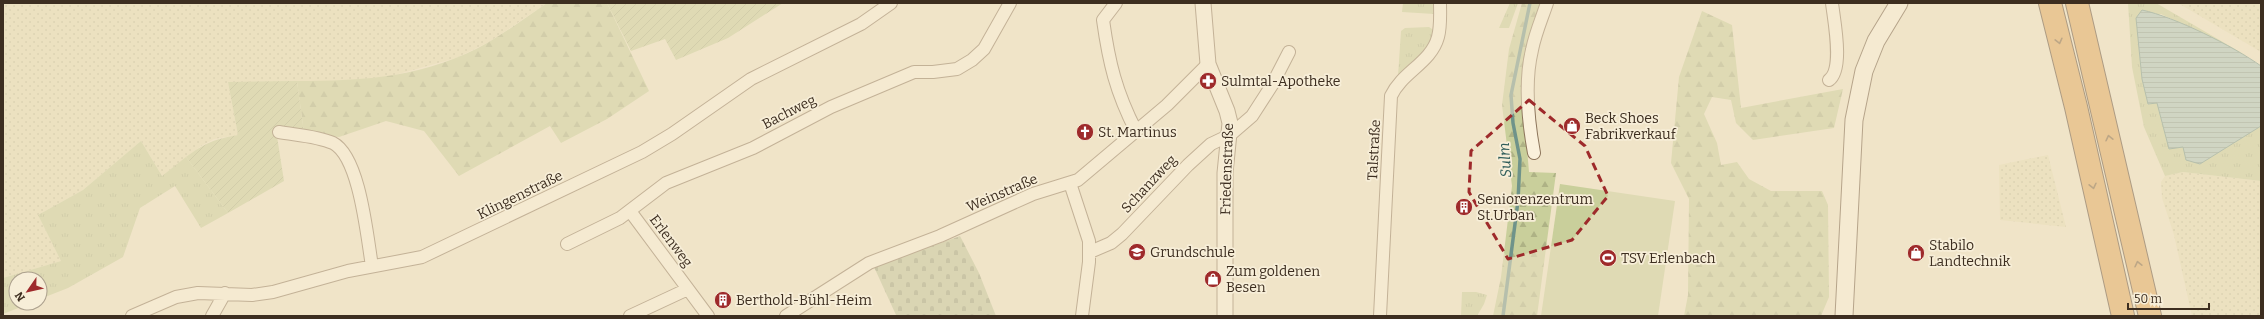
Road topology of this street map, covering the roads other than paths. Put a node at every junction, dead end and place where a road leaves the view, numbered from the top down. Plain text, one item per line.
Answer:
1 (1010, 3) edge
2 (1116, 3) edge
3 (1203, 3) edge
4 (1440, 3) edge
5 (1547, 3) edge
6 (1832, 3) edge
7 (1899, 3) edge
8 (2050, 3) edge
9 (2076, 3) edge
10 (886, 4) edge
11 (1289, 52) dead end
12 (1208, 64) junction
13 (1829, 80) dead end
14 (1136, 131) junction
15 (279, 132) dead end
16 (1230, 135) junction
17 (1534, 153) dead end
18 (1070, 184) junction
19 (630, 211) junction
20 (567, 244) dead end
21 (1090, 252) junction
22 (372, 266) junction
23 (688, 289) junction
24 (225, 293) junction
25 (132, 316) edge
26 (212, 316) edge
27 (630, 316) edge
28 (708, 316) edge
29 (786, 316) edge
30 (1082, 316) edge
31 (1225, 316) edge
32 (1380, 316) edge
33 (1844, 316) edge
34 (2123, 316) edge
35 (2150, 316) edge

1 - 19 street, Bachweg
2 - 14 street
3 - 12 street, Friedenstraße
4 - 32 street, Talstraße
5 - 17 street
6 - 13 street
7 - 33 main road
8 -> 34 highway
35 -> 9 highway
10 - 22 street, Klingenstraße
11 - 16 street, Schanzweg
12 - 14 street, Weinstraße
12 - 16 street, Friedenstraße
14 - 18 street, Weinstraße
15 - 22 street
16 - 21 street, Schanzweg
16 - 31 street, Friedenstraße
18 - 21 street
18 - 29 street, Weinstraße
19 - 20 street, Bachweg
19 - 23 street, Erlenweg
21 - 30 street
22 - 24 street, Klingenstraße
23 - 27 street, Erlenweg
23 - 28 street, Erlenweg
24 - 25 street, Klingenstraße
24 - 26 street

